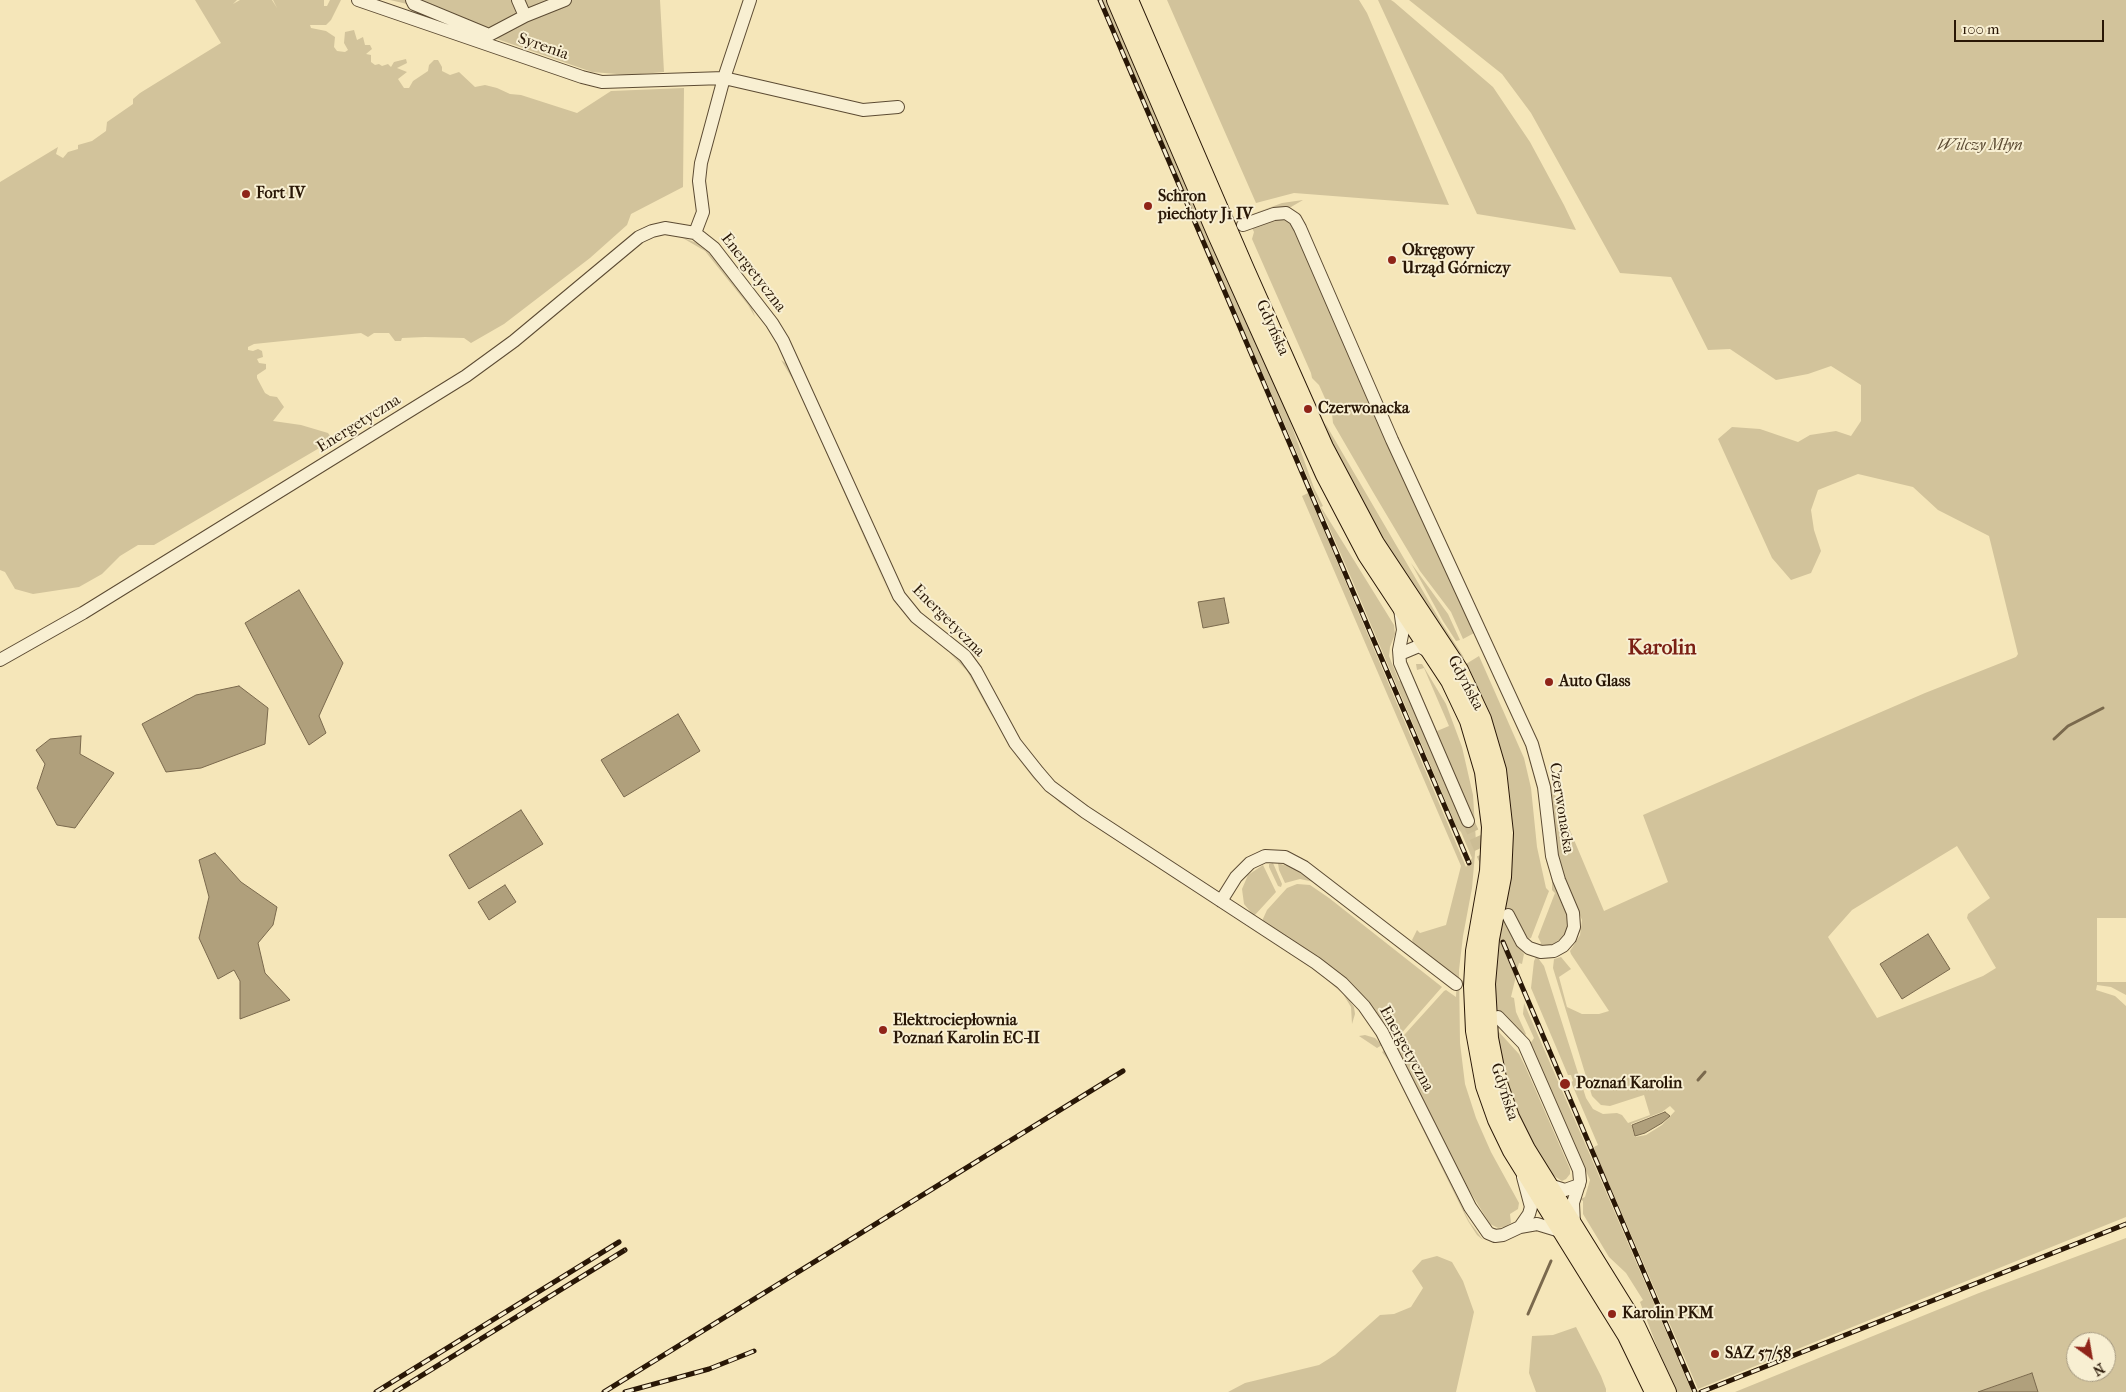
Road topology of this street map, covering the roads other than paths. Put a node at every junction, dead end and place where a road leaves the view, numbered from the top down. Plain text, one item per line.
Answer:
1 (358, 0) edge
2 (412, 0) edge
3 (518, 0) edge
4 (565, 0) edge
5 (750, 0) edge
6 (1115, 0) edge
7 (1130, 0) edge
8 (525, 16) junction
9 (489, 40) junction
10 (724, 78) junction
11 (898, 107) dead end
12 (1217, 204) junction
13 (1243, 225) junction
14 (695, 233) junction
15 (1246, 269) junction
16 (1400, 608) junction
17 (1431, 653) junction
18 (1400, 654) junction
19 (0, 660) edge
20 (1468, 821) tunnel mouth
21 (1222, 901) junction
22 (1508, 915) dead end
23 (1456, 984) dead end
24 (1498, 1017) dead end
25 (1520, 1168) junction
26 (1549, 1185) junction
27 (1579, 1185) junction
28 (1520, 1227) junction
29 (1567, 1228) junction
30 (1653, 1392) edge
31 (1668, 1392) edge

1 - 9 street, Syrenia
2 - 9 street
3 - 8 street
4 - 8 street
5 - 10 street
6 - 16 main road, Gdyńska
7 - 12 main road, Gdyńska
8 - 9 street
9 - 10 street, Syrenia
10 - 11 street, Syrenia
10 - 14 street
12 - 13 street
12 - 15 main road, Gdyńska
13 - 15 street
13 - 22 street, Czerwonacka
14 - 19 street, Energetyczna
14 - 21 street, Energetyczna
15 - 26 main road, Gdyńska
16 - 17 main road, Gdyńska
16 - 18 street
17 - 18 street
17 - 25 main road, Gdyńska
18 - 20 street
21 - 23 street
21 - 28 street, Energetyczna
24 - 27 street
25 - 28 street
25 - 29 main road, Gdyńska
26 - 27 street
26 - 29 main road, Gdyńska
27 - 29 street
28 - 29 street, Energetyczna
29 - 30 main road, Gdyńska
29 - 31 main road, Gdyńska

